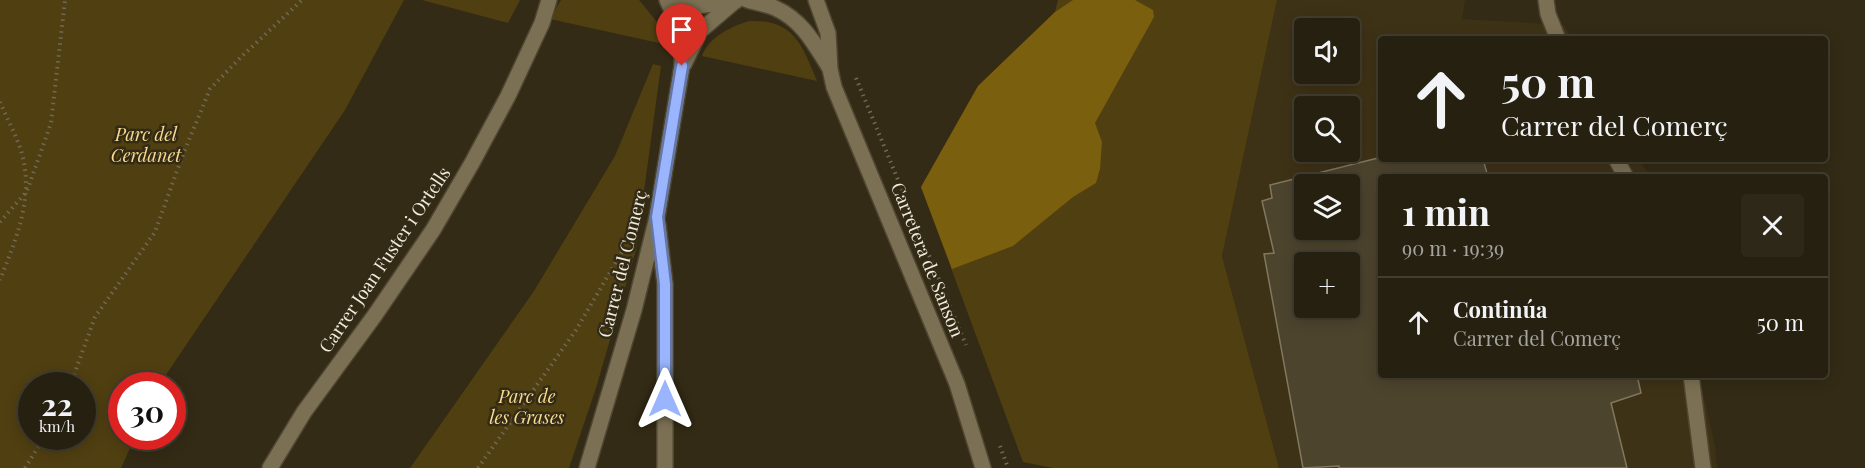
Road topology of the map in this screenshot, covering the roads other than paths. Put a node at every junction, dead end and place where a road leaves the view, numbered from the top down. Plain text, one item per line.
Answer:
1 (549, 0) edge
2 (668, 0) edge
3 (677, 0) edge
4 (816, 0) edge
5 (1546, 0) edge
6 (740, 1) edge
7 (1557, 36) edge
8 (682, 66) junction
9 (830, 69) junction
10 (657, 217) junction
11 (1691, 378) edge
12 (270, 468) edge
13 (587, 468) edge
14 (664, 468) edge
15 (983, 468) edge
16 (1704, 468) edge

1 - 12 street, Carrer Joan Fuster i Ortells
2 - 8 street, Carrer del Comerç
3 - 6 street
4 - 9 street
5 - 7 street
6 - 8 street, Carrer del Comerç
6 - 9 street
8 - 10 street, Carrer del Comerç
9 - 15 street, Carretera de Sanson
10 - 13 street, Carrer del Comerç
10 - 14 street
11 - 16 street

